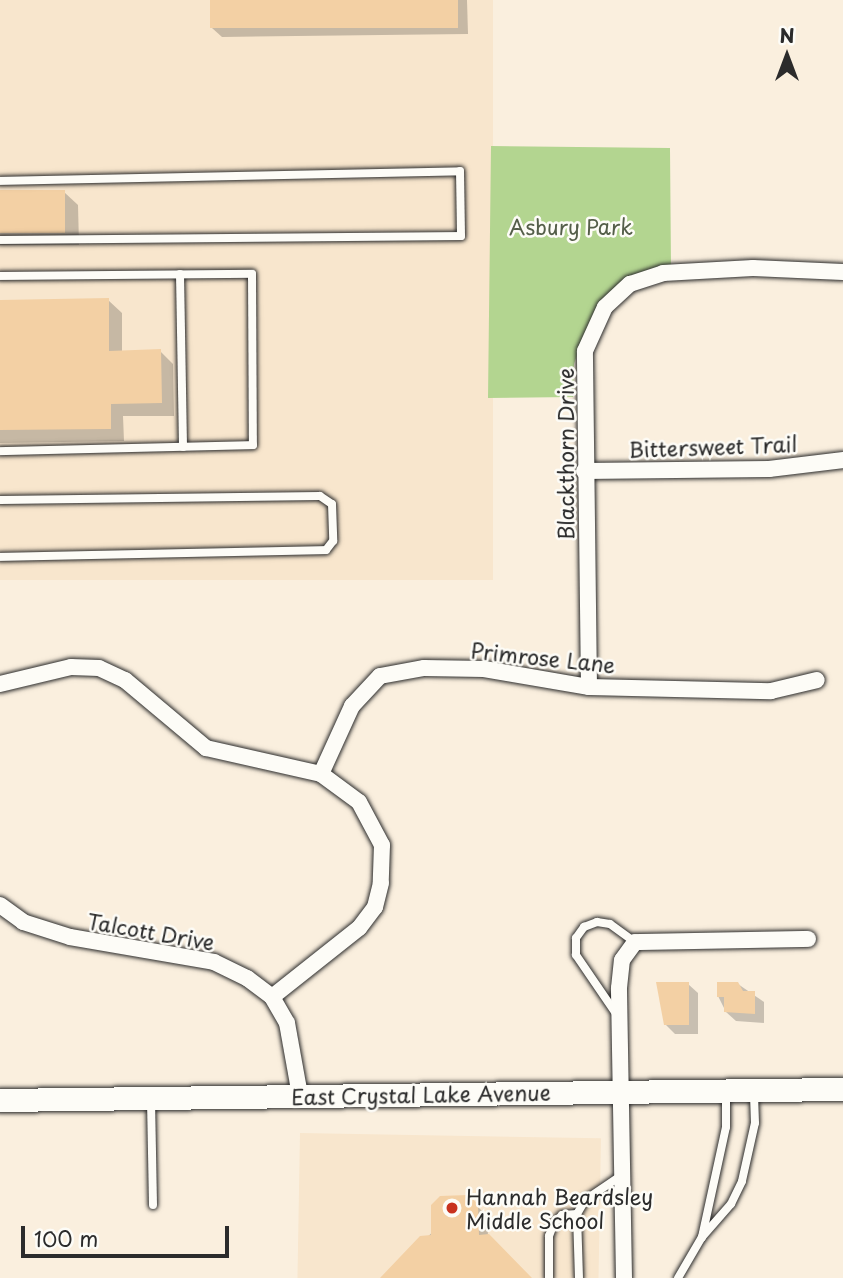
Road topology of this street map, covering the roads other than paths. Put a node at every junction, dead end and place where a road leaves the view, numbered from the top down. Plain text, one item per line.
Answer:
1 (0, 181) edge
2 (0, 240) edge
3 (843, 272) edge
4 (180, 274) junction
5 (0, 276) edge
6 (183, 447) junction
7 (0, 451) edge
8 (843, 460) edge
9 (584, 471) junction
10 (0, 500) edge
11 (0, 557) edge
12 (817, 680) dead end
13 (0, 684) edge
14 (589, 687) junction
15 (321, 774) junction
16 (0, 905) edge
17 (808, 939) dead end
18 (635, 942) junction
19 (272, 997) junction
20 (619, 1019) junction
21 (843, 1089) edge
22 (754, 1090) junction
23 (726, 1091) junction
24 (621, 1092) junction
25 (300, 1095) junction
26 (151, 1097) junction
27 (0, 1100) edge
28 (622, 1175) junction
29 (153, 1205) dead end
30 (578, 1214) junction
31 (702, 1237) junction
32 (550, 1278) edge
33 (579, 1278) edge
34 (624, 1278) edge
35 (678, 1278) edge

1 - 2 lane
3 - 9 street, Blackthorn Drive
4 - 5 lane
4 - 6 lane
4 - 6 lane
6 - 7 lane
8 - 9 street, Bittersweet Trail
9 - 14 street, Blackthorn Drive
10 - 11 lane
12 - 14 street, Primrose Lane
13 - 15 street
14 - 15 street, Primrose Lane
15 - 19 street
16 - 19 street, Talcott Drive
17 - 18 street
18 - 20 street
18 - 20 lane
19 - 25 street
20 - 24 street
21 - 22 street, East Crystal Lake Avenue
22 - 23 street, East Crystal Lake Avenue
22 - 31 lane
23 - 24 street, East Crystal Lake Avenue
23 - 31 lane
24 - 25 street, East Crystal Lake Avenue
24 - 28 street
25 - 26 street, East Crystal Lake Avenue
26 - 27 street, East Crystal Lake Avenue
26 - 29 lane
28 - 30 lane
28 - 34 street
30 - 32 lane
30 - 33 lane
31 - 35 lane

